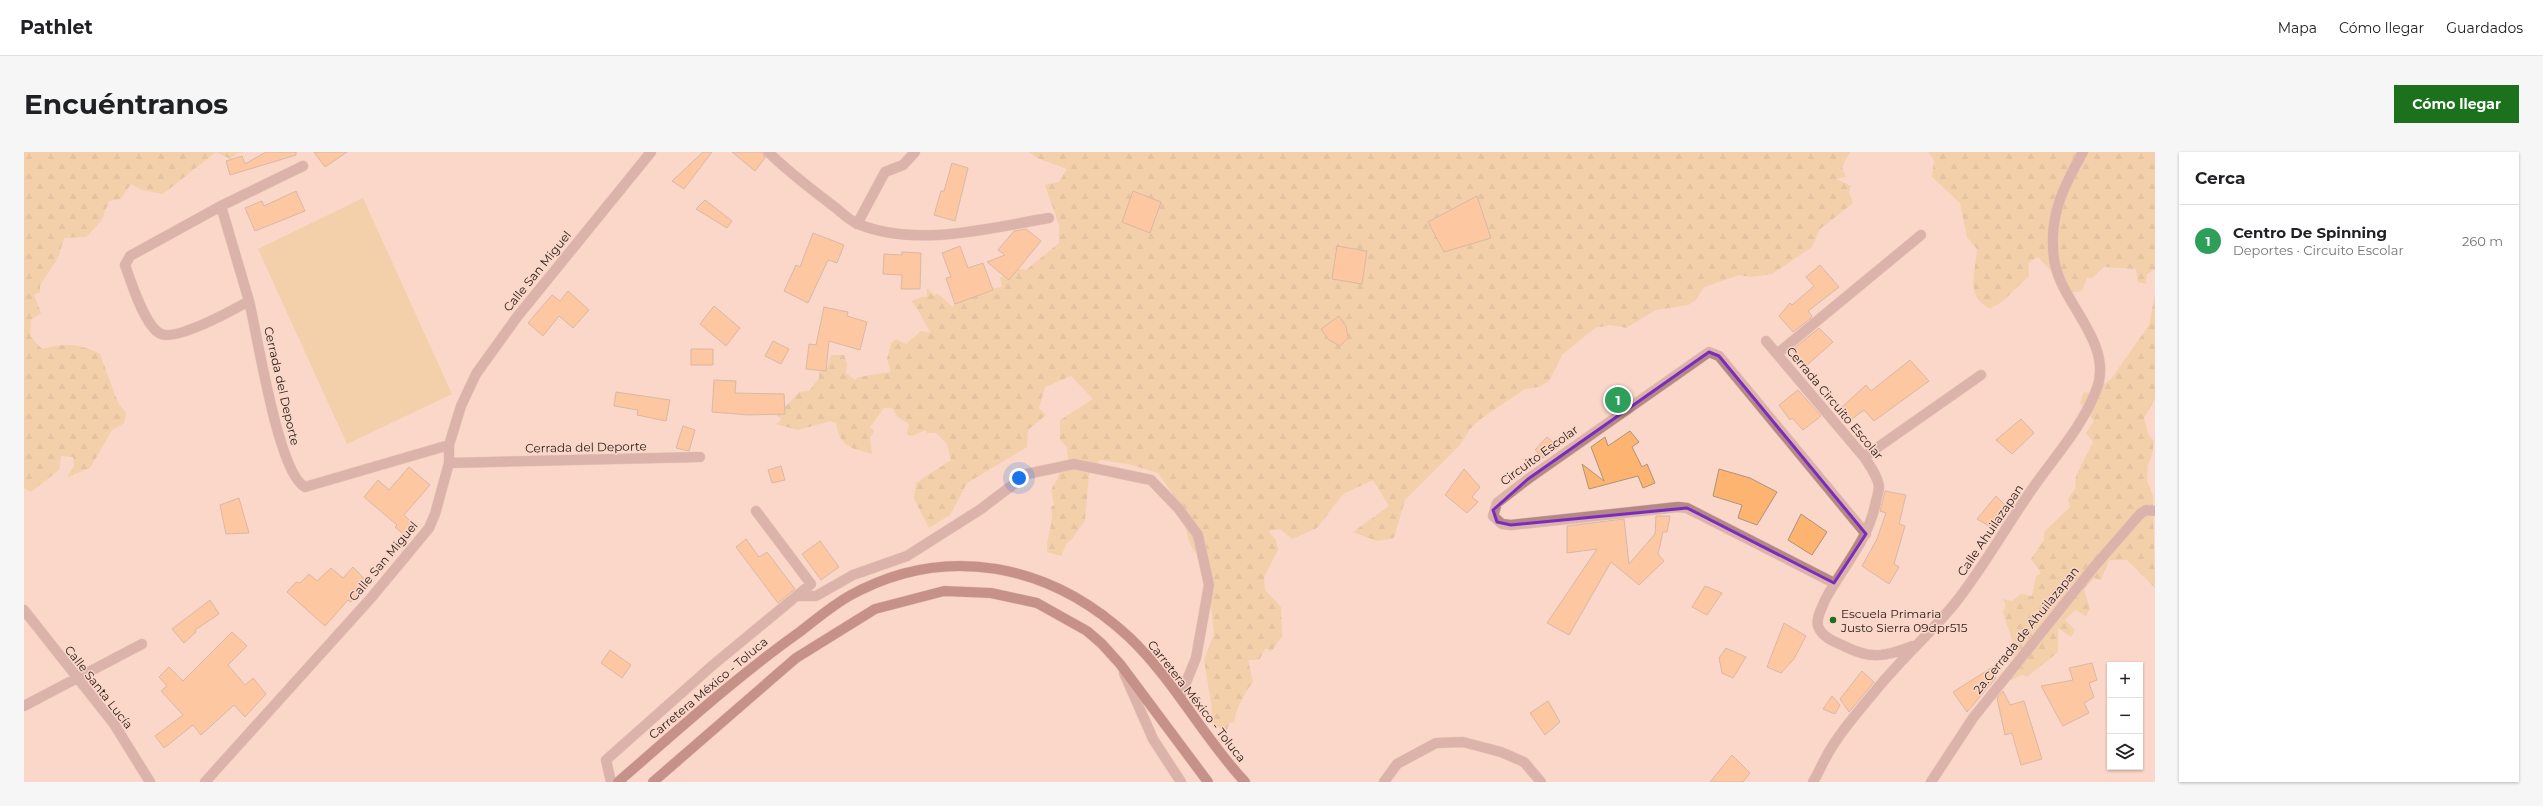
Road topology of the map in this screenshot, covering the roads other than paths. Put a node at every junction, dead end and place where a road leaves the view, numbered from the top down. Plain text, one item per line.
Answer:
1 (652, 152) edge
2 (768, 152) edge
3 (916, 152) edge
4 (2082, 152) edge
5 (303, 166) dead end
6 (221, 206) junction
7 (1049, 218) dead end
8 (857, 224) junction
9 (1921, 235) dead end
10 (249, 302) junction
11 (1766, 341) dead end
12 (1777, 354) junction
13 (1981, 375) dead end
14 (449, 445) junction
15 (1864, 457) junction
16 (700, 458) dead end
17 (449, 463) junction
18 (756, 511) dead end
19 (2155, 511) edge
20 (1866, 534) junction
21 (1834, 583) junction
22 (798, 596) junction
23 (24, 610) edge
24 (142, 644) dead end
25 (1914, 646) junction
26 (1120, 664) junction
27 (75, 678) junction
28 (1180, 697) junction
29 (24, 706) edge
30 (668, 769) junction
31 (1246, 781) edge
32 (150, 782) edge
33 (205, 782) edge
34 (611, 782) edge
35 (618, 782) edge
36 (653, 782) edge
37 (662, 782) edge
38 (1182, 782) edge
39 (1208, 782) edge
40 (1384, 782) edge
41 (1542, 782) edge
42 (1814, 782) edge
43 (1931, 782) edge

1 - 14 street, Calle San Miguel
2 - 8 street
3 - 8 street
4 - 25 street, Calle Ahuilazapan
5 - 6 street
6 - 10 street, Cerrada del Deporte
6 - 10 street
7 - 8 street
9 - 12 street
10 - 14 street, Cerrada del Deporte
11 - 12 street, Cerrada Circuito Escolar
12 - 15 street, Cerrada Circuito Escolar
13 - 15 street
14 - 17 street, Calle San Miguel
15 - 20 street, Cerrada Circuito Escolar
16 - 17 street, Cerrada del Deporte
17 - 33 street, Calle San Miguel
18 - 22 street
19 - 43 street, 2a.Cerrada de Ahuilazapan
20 - 21 street, Cerrada Circuito Escolar
20 - 21 street, Circuito Escolar
21 - 25 street, Cerrada Circuito Escolar
22 - 28 street
22 - 34 street
23 - 27 street, Calle Santa Lucía
24 - 27 street
25 - 42 street, Calle Ahuilazapan
26 - 30 main road
26 - 38 street
26 - 39 main road
27 - 29 street
27 - 32 street, Calle Santa Lucía
28 - 31 main road, Carretera México - Toluca
28 - 35 main road, Carretera México - Toluca
30 - 36 main road
30 - 37 street
40 - 41 street

